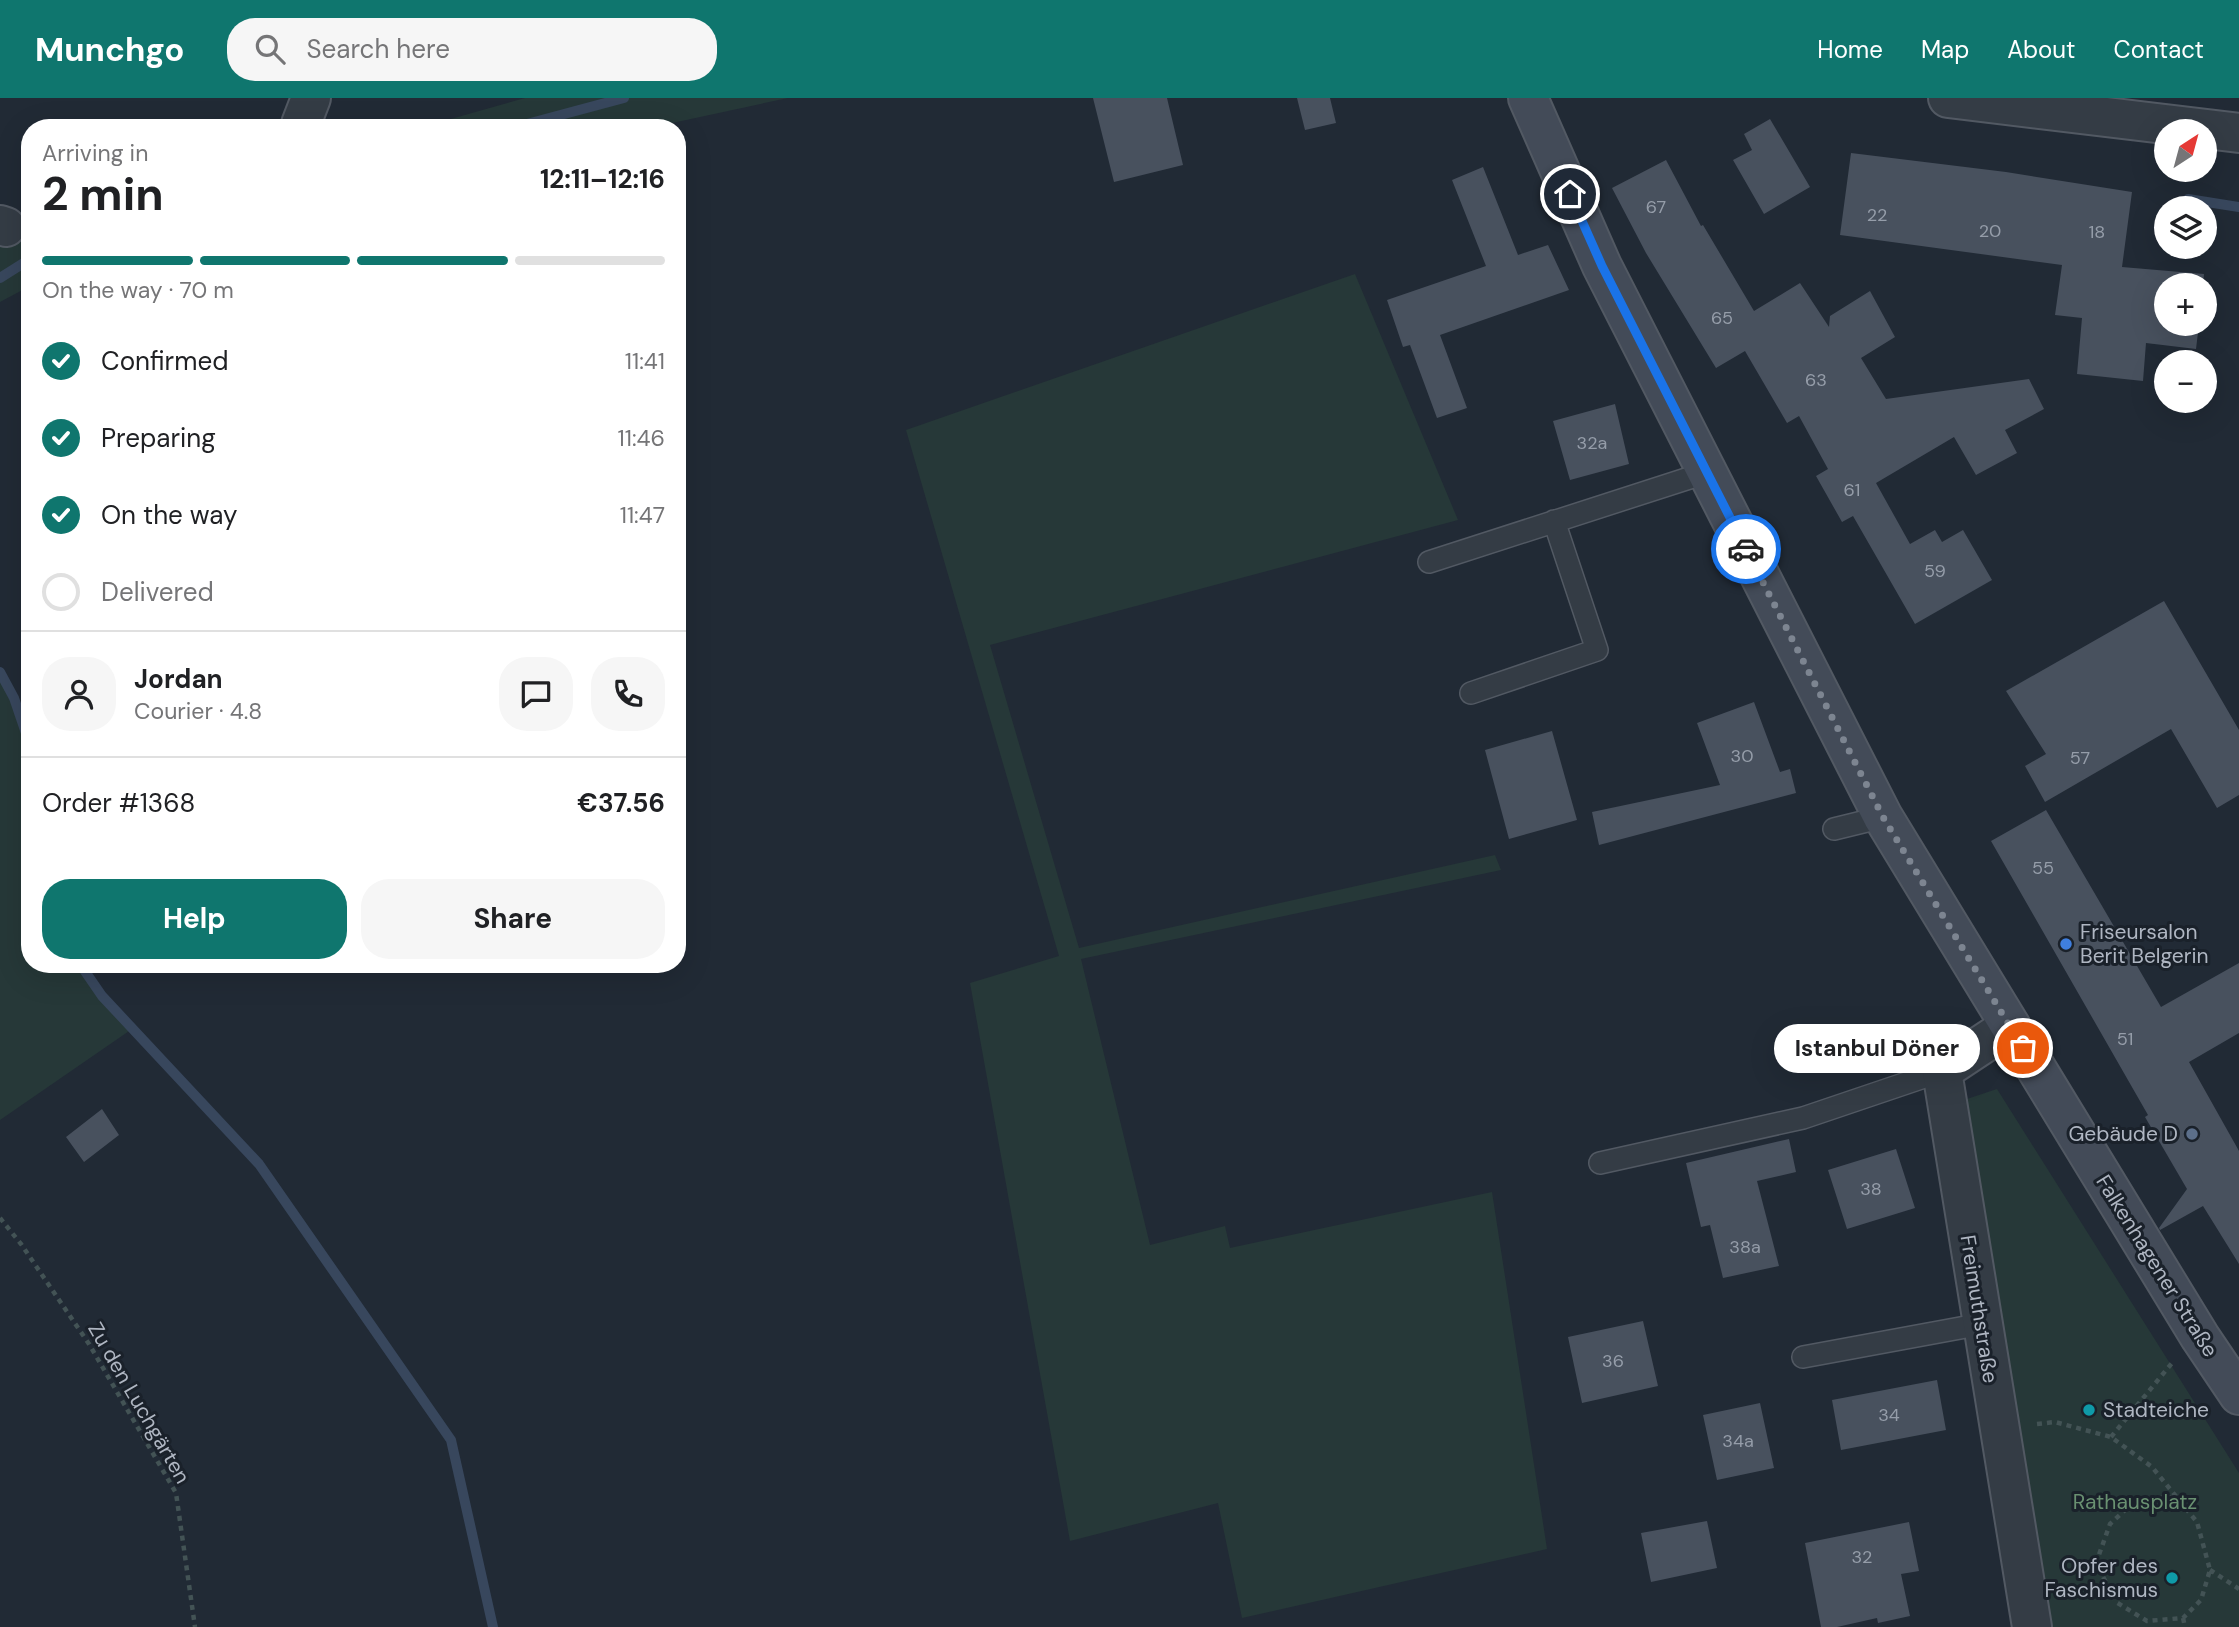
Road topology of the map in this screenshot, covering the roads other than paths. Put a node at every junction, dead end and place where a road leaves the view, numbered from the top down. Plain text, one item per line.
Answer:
1 (1528, 98) edge
2 (1948, 98) edge
3 (2238, 128) edge
4 (1708, 472) junction
5 (1554, 521) junction
6 (1429, 562) dead end
7 (1471, 693) dead end
8 (1883, 817) junction
9 (1834, 829) dead end
10 (2010, 1026) junction
11 (1942, 1071) junction
12 (1600, 1163) dead end
13 (1982, 1324) junction
14 (1803, 1357) dead end
15 (2239, 1395) edge
16 (2032, 1627) edge

1 - 4 main road, Falkenhagener Straße
2 - 3 street
4 - 5 lane
4 - 8 main road, Falkenhagener Straße
5 - 6 lane
5 - 7 lane
8 - 9 lane
8 - 10 main road, Falkenhagener Straße
10 - 11 street
10 - 15 main road, Falkenhagener Straße
11 - 12 lane
11 - 13 street, Freimuthstraße
13 - 14 lane
13 - 16 street, Freimuthstraße

